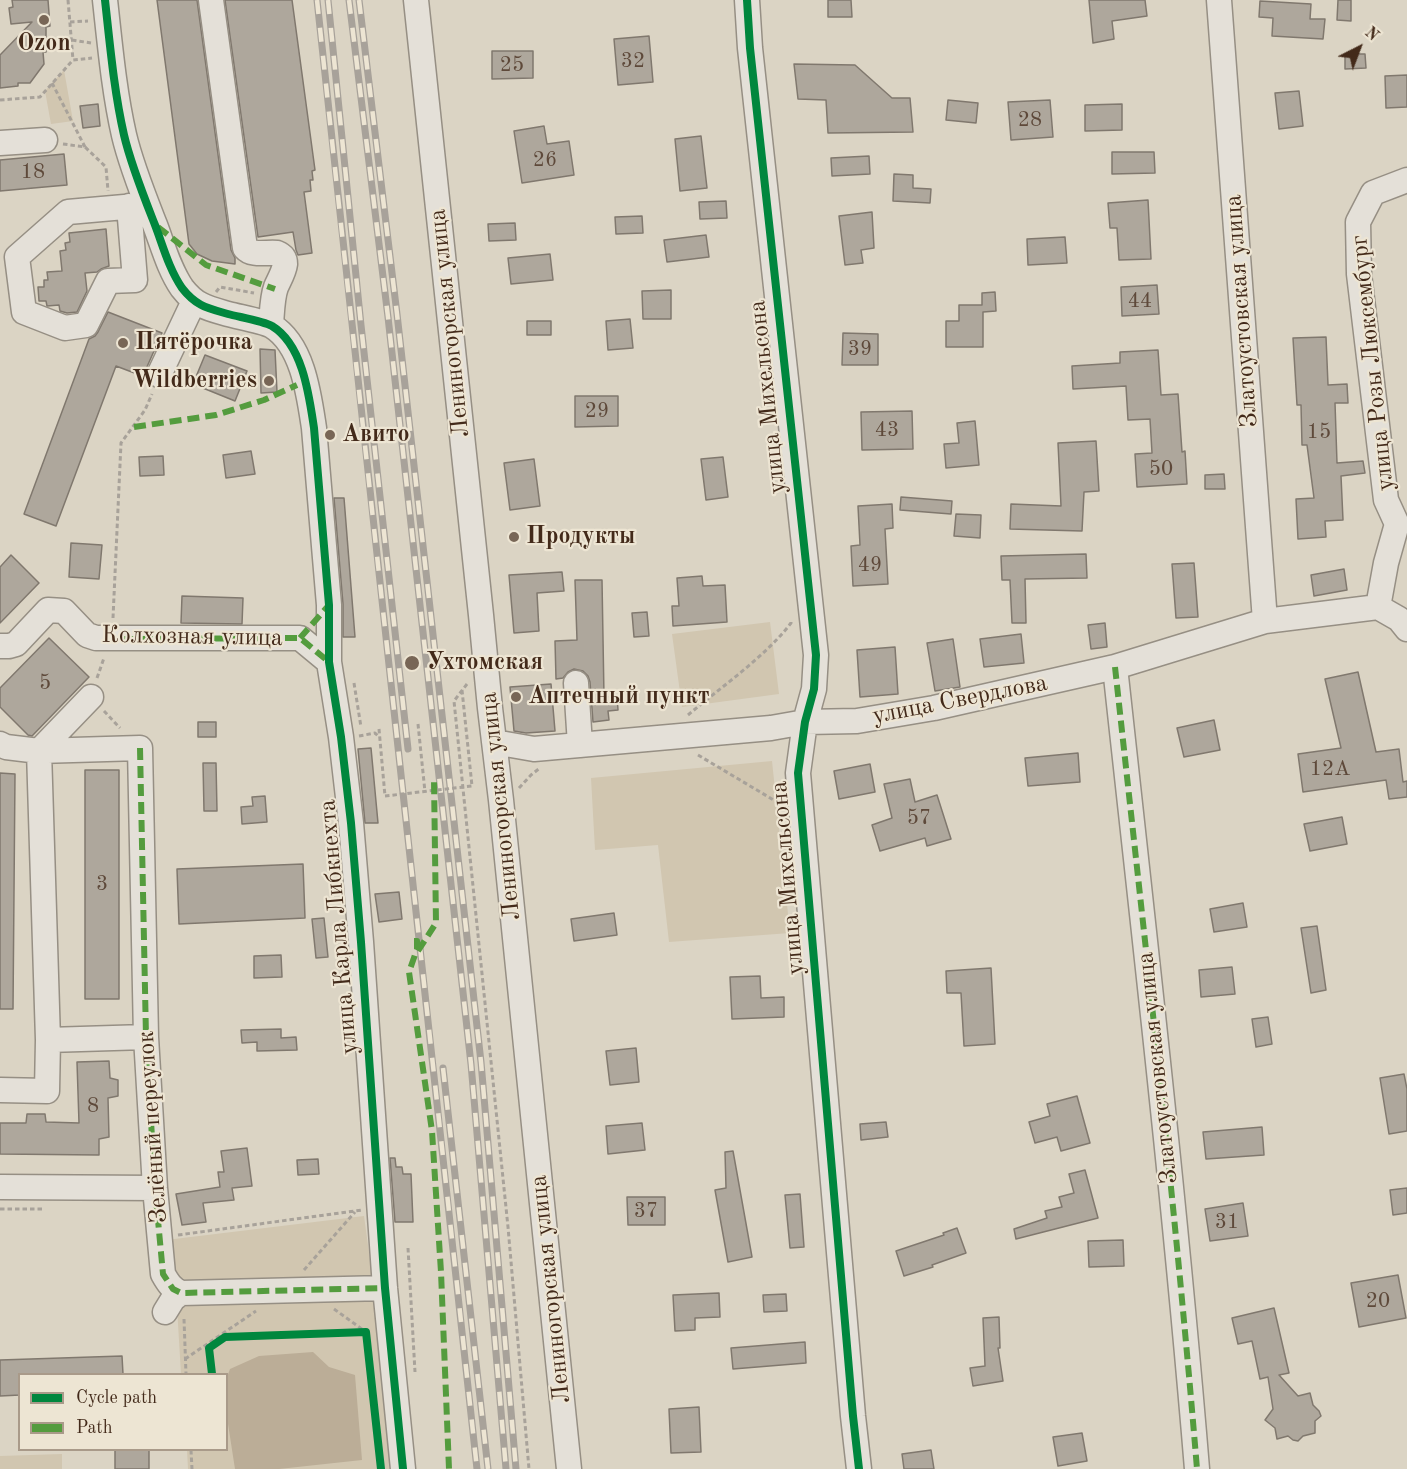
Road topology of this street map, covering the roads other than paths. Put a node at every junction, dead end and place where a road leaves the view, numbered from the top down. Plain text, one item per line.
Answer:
1 (105, 0) edge
2 (211, 0) edge
3 (416, 0) edge
4 (747, 0) edge
5 (1219, 0) edge
6 (45, 140) road end
7 (0, 143) edge
8 (1407, 180) edge
9 (129, 206) junction
10 (199, 304) junction
11 (271, 325) junction
12 (159, 375) road end
13 (1402, 523) edge
14 (329, 605) junction
15 (1378, 607) junction
16 (1265, 621) junction
17 (1407, 629) edge
18 (300, 638) junction
19 (0, 646) edge
20 (329, 662) junction
21 (1115, 667) junction
22 (576, 683) dead end
23 (91, 697) road end
24 (805, 722) junction
25 (494, 742) junction
26 (0, 744) edge
27 (580, 745) junction
28 (39, 751) junction
29 (538, 758) junction
30 (498, 769) junction
31 (146, 1037) junction
32 (48, 1040) junction
33 (0, 1090) edge
34 (0, 1187) edge
35 (155, 1188) junction
36 (385, 1288) junction
37 (181, 1293) junction
38 (165, 1312) dead end
39 (403, 1469) edge
40 (569, 1469) edge
41 (859, 1469) edge
42 (1197, 1469) edge

1 - 9 street
2 - 11 street
3 - 25 street, Лениногорская улица
4 - 24 street, улица Михельсона
5 - 16 street, Златоустовская улица
6 - 7 street
8 - 13 street, улица Розы Люксембург
9 - 9 street
9 - 10 street
10 - 11 street
10 - 12 street
11 - 14 street, улица Карла Либкнехта
13 - 15 street, улица Розы Люксембург
14 - 18 street, Колхозная улица
14 - 20 street, улица Карла Либкнехта
15 - 16 street, улица Свердлова
15 - 17 street
16 - 21 street, улица Свердлова
18 - 19 street, Колхозная улица
18 - 20 street, Колхозная улица
20 - 36 street, улица Карла Либкнехта
21 - 24 street, улица Свердлова
21 - 42 street, Златоустовская улица
22 - 27 street
23 - 28 street
24 - 27 street, улица Свердлова
24 - 41 street, улица Михельсона
25 - 29 street, улица Свердлова
25 - 30 street, Лениногорская улица
26 - 28 street
27 - 29 street, улица Свердлова
28 - 31 street, Зелёный переулок
28 - 32 street
29 - 30 street, улица Свердлова
30 - 40 street, Лениногорская улица
31 - 32 street
31 - 35 street, Зелёный переулок
32 - 33 street
34 - 35 street
35 - 37 street, Зелёный переулок
36 - 37 street
36 - 39 street, улица Карла Либкнехта
37 - 38 street

